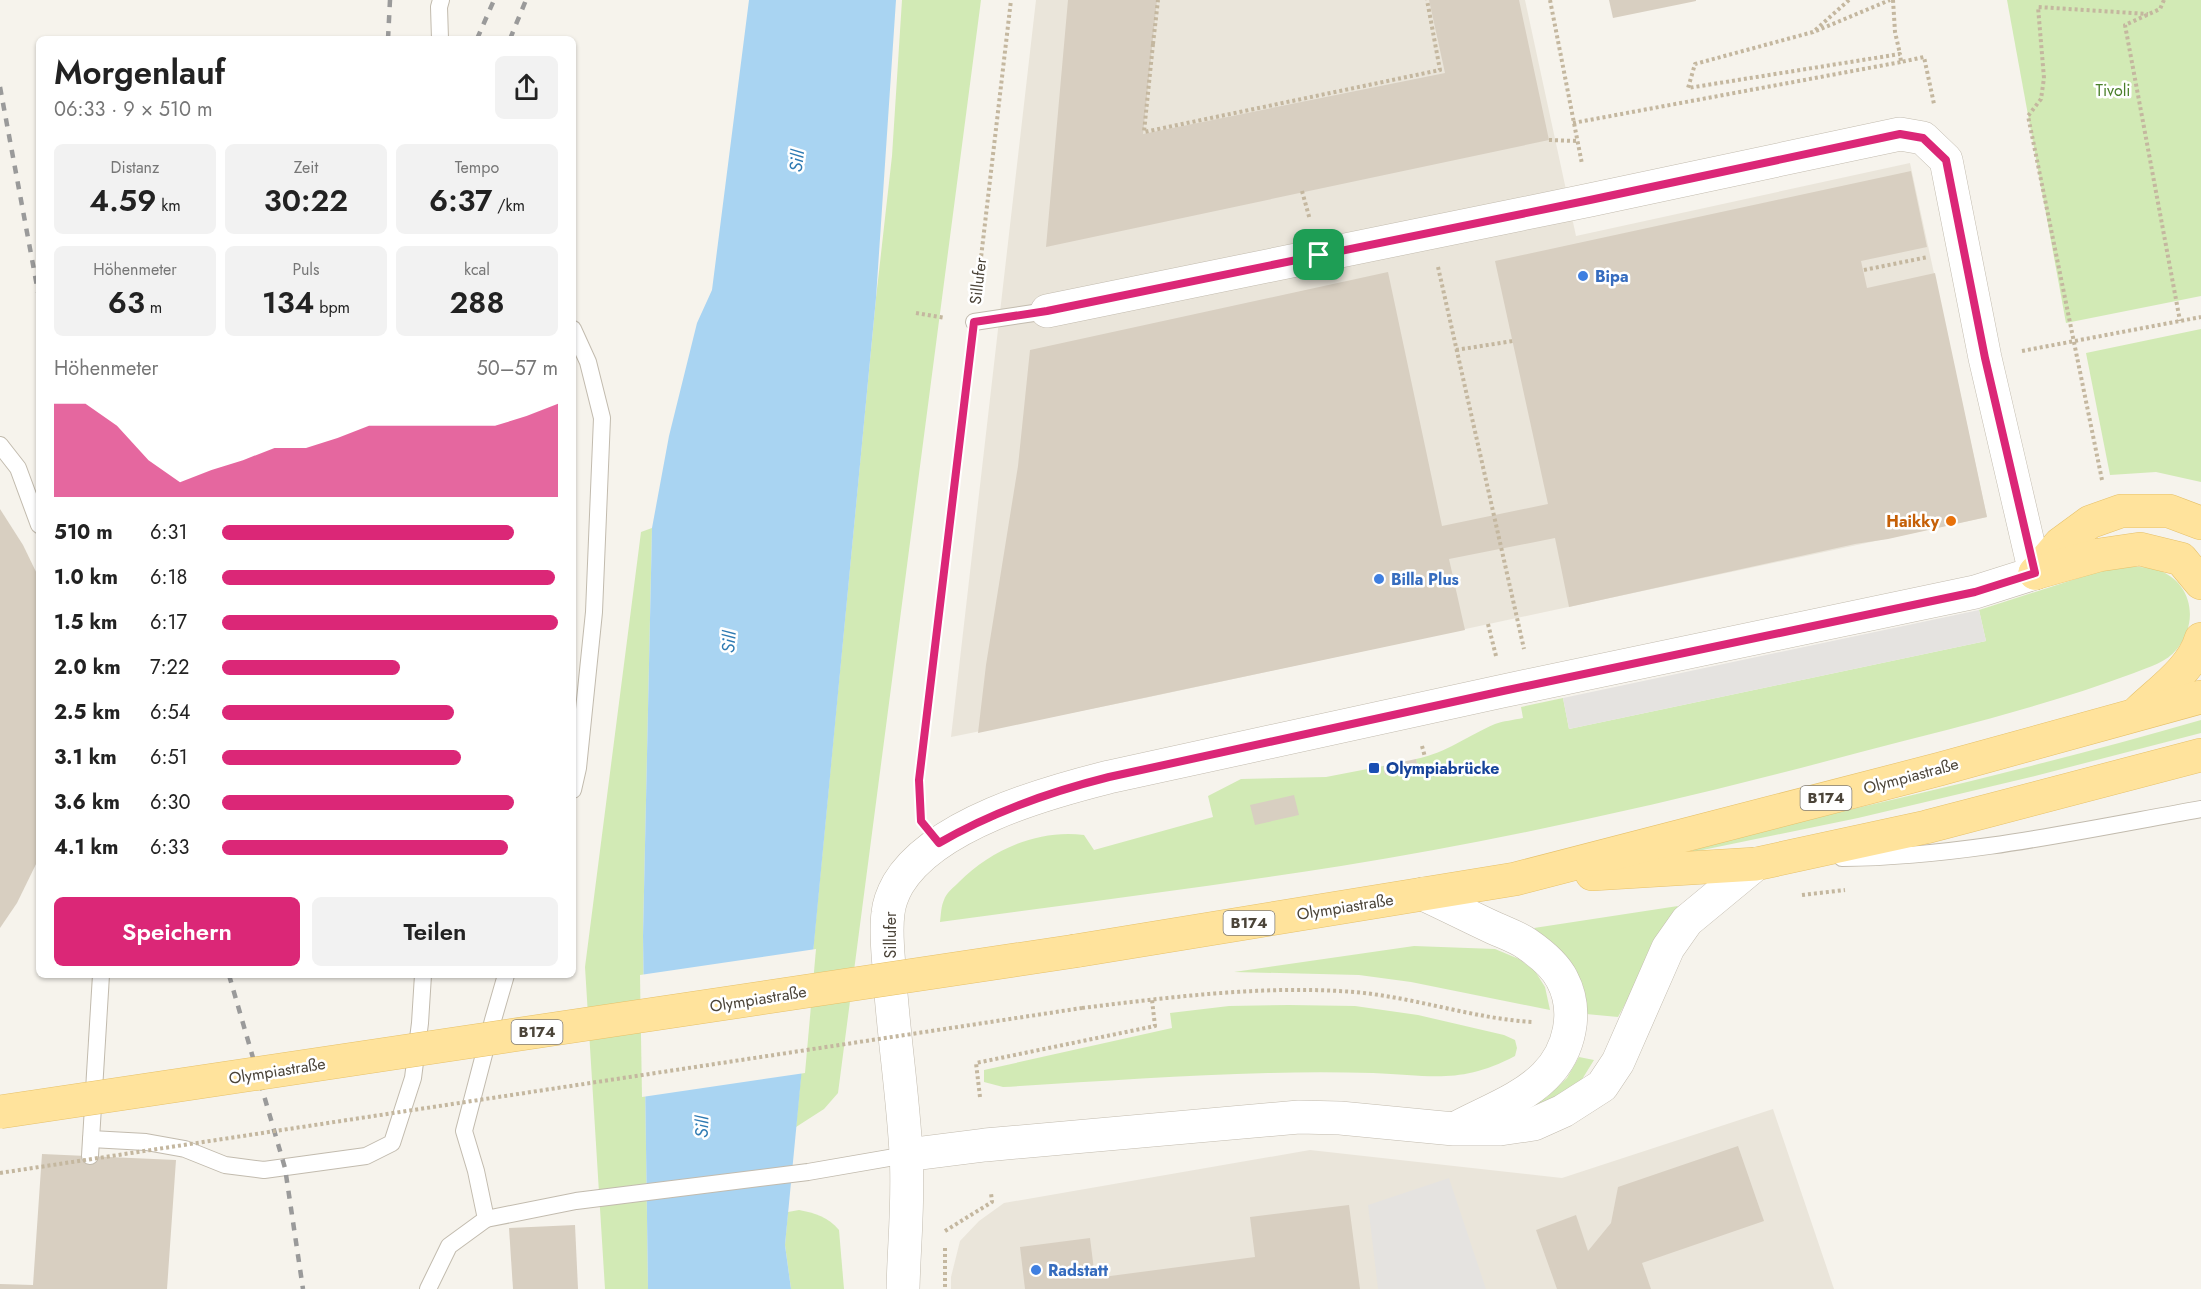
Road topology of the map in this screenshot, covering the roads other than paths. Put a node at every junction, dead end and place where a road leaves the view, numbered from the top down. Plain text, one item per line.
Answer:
1 (441, 0) edge
2 (440, 36) edge
3 (1047, 311) joint
4 (974, 322) road end
5 (576, 336) edge
6 (0, 445) edge
7 (36, 517) edge
8 (2201, 523) edge
9 (2035, 573) junction
10 (2201, 583) edge
11 (2201, 639) edge
12 (2196, 697) edge
13 (2136, 714) junction
14 (2201, 755) edge
15 (576, 769) edge
16 (2201, 809) edge
17 (1767, 861) junction
18 (1515, 879) junction
19 (1424, 894) junction
20 (101, 978) edge
21 (423, 978) edge
22 (506, 978) edge
23 (0, 1112) edge
24 (1454, 1129) junction
25 (906, 1155) junction
26 (486, 1219) junction
27 (428, 1289) edge
28 (903, 1289) edge

1 - 2 lane
3 - 4 lane
3 - 9 street
5 - 15 lane
6 - 7 lane
8 - 9 main road
9 - 10 main road
9 - 25 street, Sillufer
11 - 13 main road
12 - 13 main road, Olympiastraße / B174
13 - 18 main road, Olympiastraße / B174
14 - 17 main road, Olympiastraße / B174
16 - 17 lane
17 - 18 main road, Olympiastraße / B174
17 - 24 street
18 - 19 main road, Olympiastraße / B174
19 - 23 main road, Olympiastraße / B174, bridge
19 - 24 street
20 - 21 lane
22 - 26 lane
24 - 25 street
25 - 26 lane
25 - 28 street, Sillufer
26 - 27 lane

